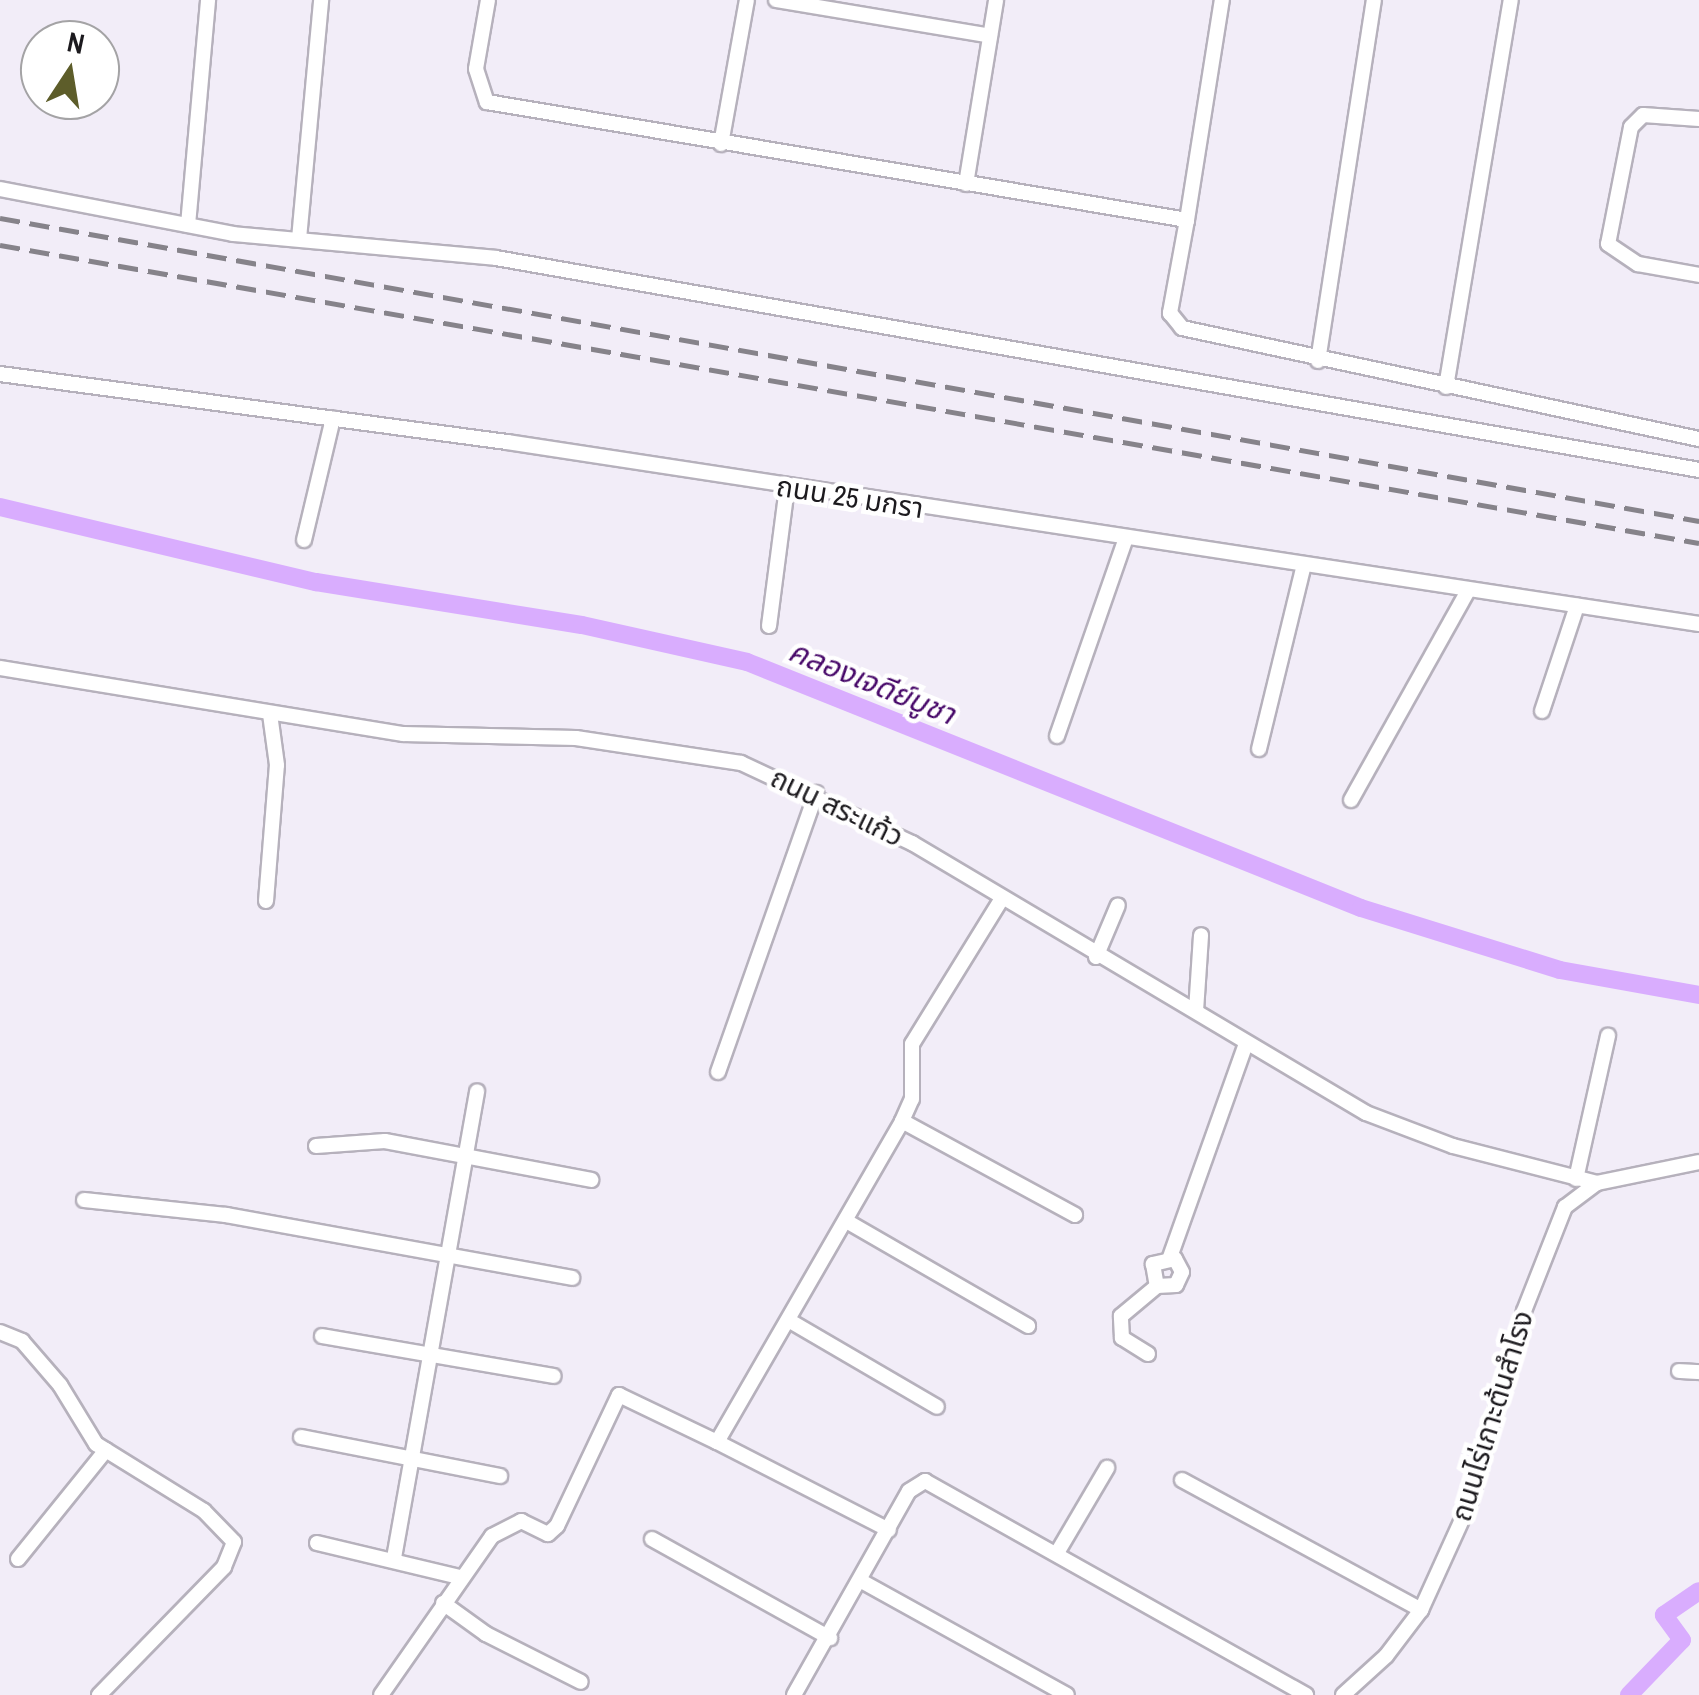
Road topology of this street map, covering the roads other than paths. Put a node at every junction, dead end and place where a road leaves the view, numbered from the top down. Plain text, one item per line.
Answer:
1 (208, 0) edge
2 (321, 0) edge
3 (488, 0) edge
4 (747, 0) edge
5 (776, 0) edge
6 (996, 0) edge
7 (1222, 0) edge
8 (1374, 0) edge
9 (1511, 0) edge
10 (990, 36) junction
11 (1699, 119) edge
12 (720, 144) junction
13 (966, 184) junction
14 (0, 189) edge
15 (1187, 220) junction
16 (188, 225) junction
17 (299, 240) junction
18 (1699, 275) edge
19 (1318, 361) junction
20 (0, 374) edge
21 (1446, 387) junction
22 (333, 418) junction
23 (1699, 438) edge
24 (1699, 470) edge
25 (787, 488) junction
26 (1126, 538) junction
27 (304, 540) dead end
28 (1304, 566) junction
29 (1468, 591) junction
30 (1577, 606) junction
31 (1699, 624) edge
32 (769, 626) dead end
33 (0, 668) edge
34 (1542, 711) dead end
35 (270, 714) junction
36 (1057, 736) dead end
37 (1259, 749) dead end
38 (816, 793) junction
39 (1351, 800) dead end
40 (1001, 900) junction
41 (266, 902) dead end
42 (1118, 905) dead end
43 (1201, 936) dead end
44 (1096, 956) junction
45 (1196, 1012) junction
46 (1608, 1036) dead end
47 (1246, 1042) junction
48 (718, 1072) dead end
49 (477, 1091) dead end
50 (902, 1121) junction
51 (316, 1146) dead end
52 (464, 1157) junction
53 (1699, 1162) edge
54 (1576, 1179) junction
55 (590, 1180) dead end
56 (1597, 1182) junction
57 (84, 1200) dead end
58 (1075, 1216) dead end
59 (848, 1222) junction
60 (446, 1255) junction
61 (1170, 1258) junction
62 (572, 1278) dead end
63 (1157, 1286) junction
64 (790, 1321) junction
65 (1028, 1326) dead end
66 (0, 1332) edge
67 (322, 1336) dead end
68 (1148, 1354) dead end
69 (429, 1355) junction
70 (1679, 1371) dead end
71 (1699, 1372) edge
72 (554, 1376) dead end
73 (937, 1407) dead end
74 (300, 1437) dead end
75 (717, 1442) junction
76 (106, 1450) junction
77 (411, 1460) junction
78 (1107, 1468) dead end
79 (500, 1476) dead end
80 (1182, 1480) dead end
81 (890, 1530) junction
82 (652, 1539) dead end
83 (317, 1542) dead end
84 (1056, 1553) junction
85 (394, 1558) junction
86 (18, 1559) dead end
87 (460, 1576) junction
88 (863, 1582) junction
89 (443, 1602) junction
90 (1421, 1610) junction
91 (830, 1638) junction
92 (581, 1682) dead end
93 (388, 1692) edge
94 (99, 1695) edge
95 (794, 1695) edge
96 (1067, 1695) edge
97 (1306, 1695) edge
98 (1343, 1695) edge

1 - 16 street
2 - 17 street
3 - 12 street
4 - 12 street
5 - 10 street
6 - 10 street
7 - 15 street
8 - 19 street
9 - 21 street
10 - 13 street
11 - 18 street
12 - 13 street
13 - 15 street
14 - 16 street
15 - 19 street
16 - 17 street
17 - 24 street
19 - 21 street
20 - 22 street, ถนน 25 มกรา
21 - 23 street
22 - 25 street, ถนน 25 มกรา
22 - 27 street
25 - 26 street, ถนน 25 มกรา
25 - 32 street
26 - 28 street, ถนน 25 มกรา
26 - 36 street
28 - 29 street, ถนน 25 มกรา
28 - 37 street
29 - 30 street, ถนน 25 มกรา
29 - 39 street
30 - 31 street, ถนน 25 มกรา
30 - 34 street
33 - 35 street, ถนน สระแก้ว
35 - 38 street, ถนน สระแก้ว
35 - 41 street
38 - 40 street, ถนน สระแก้ว
38 - 48 street
40 - 44 street, ถนน สระแก้ว
40 - 50 street
42 - 44 street
43 - 45 street
44 - 45 street, ถนน สระแก้ว
45 - 47 street, ถนน สระแก้ว
46 - 54 street
47 - 54 street, ถนน สระแก้ว
47 - 61 street
49 - 52 street
50 - 58 street
50 - 59 street
51 - 52 street
52 - 55 street
52 - 60 street
53 - 56 street
54 - 56 street, ถนน สระแก้ว
56 - 90 street, ถนนไร่เกาะต้นสำโรง
57 - 60 street
59 - 64 street
59 - 65 street
60 - 62 street
60 - 69 street
61 - 63 street
61 - 63 street
63 - 68 street
64 - 73 street
64 - 75 street
66 - 76 street
67 - 69 street
69 - 72 street
69 - 77 street
70 - 71 street
74 - 77 street
75 - 81 street
75 - 87 street
76 - 86 street
76 - 94 street
77 - 79 street
77 - 85 street
78 - 84 street
80 - 90 street
81 - 84 street
81 - 88 street
82 - 91 street
83 - 85 street
84 - 97 street
85 - 87 street
87 - 89 street
88 - 91 street
88 - 96 street
89 - 92 street
89 - 93 street
90 - 98 street, ถนนไร่เกาะต้นสำโรง
91 - 95 street

